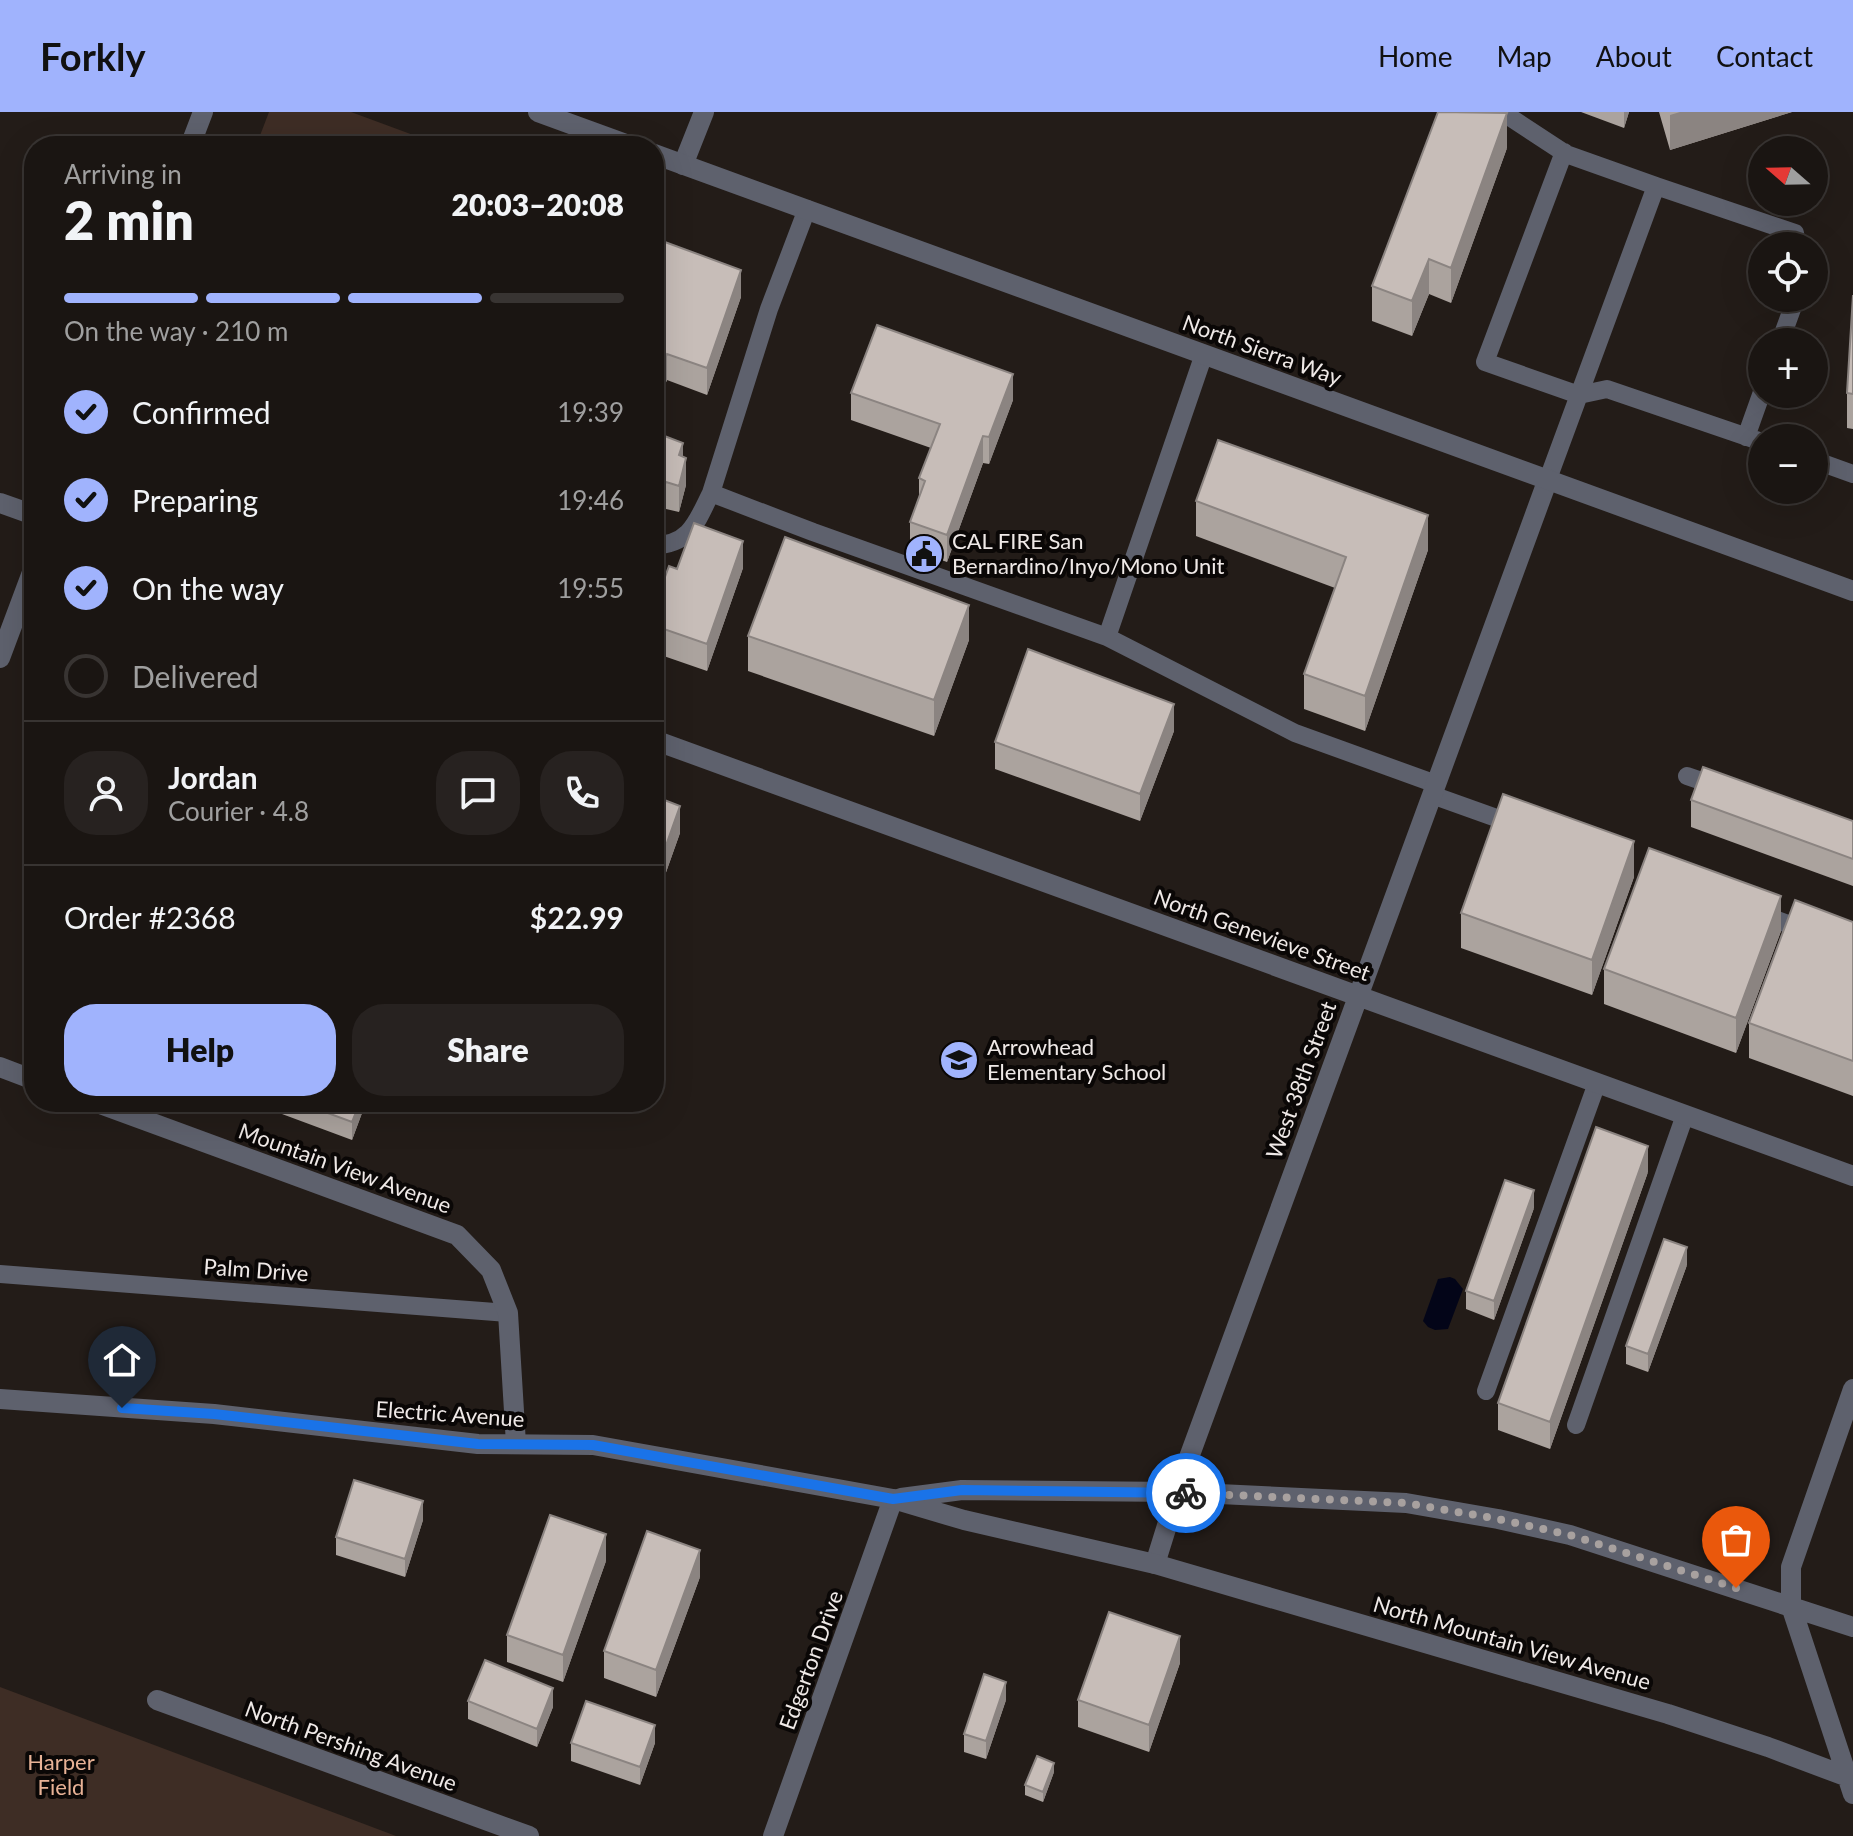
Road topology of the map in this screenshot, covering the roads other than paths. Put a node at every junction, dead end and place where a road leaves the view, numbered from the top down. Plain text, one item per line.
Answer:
1 (203, 112) edge
2 (538, 112) edge
3 (704, 112) edge
4 (1502, 112) edge
5 (194, 136) edge
6 (604, 136) edge
7 (1564, 152) junction
8 (664, 158) edge
9 (683, 165) junction
10 (1656, 186) junction
11 (807, 209) junction
12 (1792, 232) edge
13 (1204, 354) junction
14 (1579, 395) junction
15 (1748, 438) edge
16 (1828, 465) edge
17 (1853, 474) edge
18 (1548, 479) junction
19 (711, 493) junction
20 (0, 503) edge
21 (24, 511) edge
22 (664, 545) edge
23 (1853, 591) edge
24 (24, 594) edge
25 (1107, 637) junction
26 (0, 658) edge
27 (664, 744) edge
28 (1687, 776) dead end
29 (1434, 789) junction
30 (1742, 796) edge
31 (1533, 831) edge
32 (1737, 905) edge
33 (1853, 948) edge
34 (1358, 996) junction
35 (0, 1067) edge
36 (24, 1076) edge
37 (1597, 1083) junction
38 (122, 1112) edge
39 (1685, 1115) junction
40 (1853, 1176) edge
41 (0, 1274) edge
42 (508, 1313) junction
43 (1853, 1389) edge
44 (1486, 1391) dead end
45 (0, 1399) edge
46 (1576, 1425) dead end
47 (516, 1444) junction
48 (1177, 1492) junction
49 (893, 1499) junction
50 (1155, 1564) junction
51 (1791, 1606) junction
52 (1853, 1627) edge
53 (157, 1700) dead end
54 (1851, 1783) edge
55 (529, 1836) edge
56 (773, 1836) edge

1 - 5 street
2 - 6 street
3 - 9 street
4 - 7 lane
7 - 10 lane
7 - 14 lane
8 - 9 street, North Sierra Way
9 - 11 street, North Sierra Way
10 - 12 lane
10 - 14 lane
11 - 13 street, North Sierra Way
11 - 19 lane
13 - 18 street, North Sierra Way
13 - 25 lane
14 - 15 lane
14 - 18 lane
16 - 17 lane
18 - 23 street, North Sierra Way
18 - 29 street, West 38th Street
19 - 22 lane
19 - 25 lane
20 - 21 street
24 - 26 street
25 - 29 lane
27 - 34 street, North Genevieve Street
28 - 30 lane
29 - 31 lane
29 - 34 street, West 38th Street
32 - 33 lane
34 - 37 street, North Genevieve Street
34 - 48 street, West 38th Street
35 - 36 street
37 - 39 street, North Genevieve Street
37 - 44 lane
38 - 42 street, Mountain View Avenue
39 - 40 street, North Genevieve Street
39 - 46 lane
41 - 42 lane, Palm Drive
42 - 47 street, Mountain View Avenue
43 - 51 street
45 - 47 street, Electric Avenue
47 - 49 street, Electric Avenue
48 - 49 street
48 - 50 street, West 38th Street
48 - 51 street
49 - 50 street, North Mountain View Avenue
49 - 56 street, Edgerton Drive
50 - 54 street, North Mountain View Avenue
51 - 52 street
51 - 54 street
53 - 55 street, North Pershing Avenue

